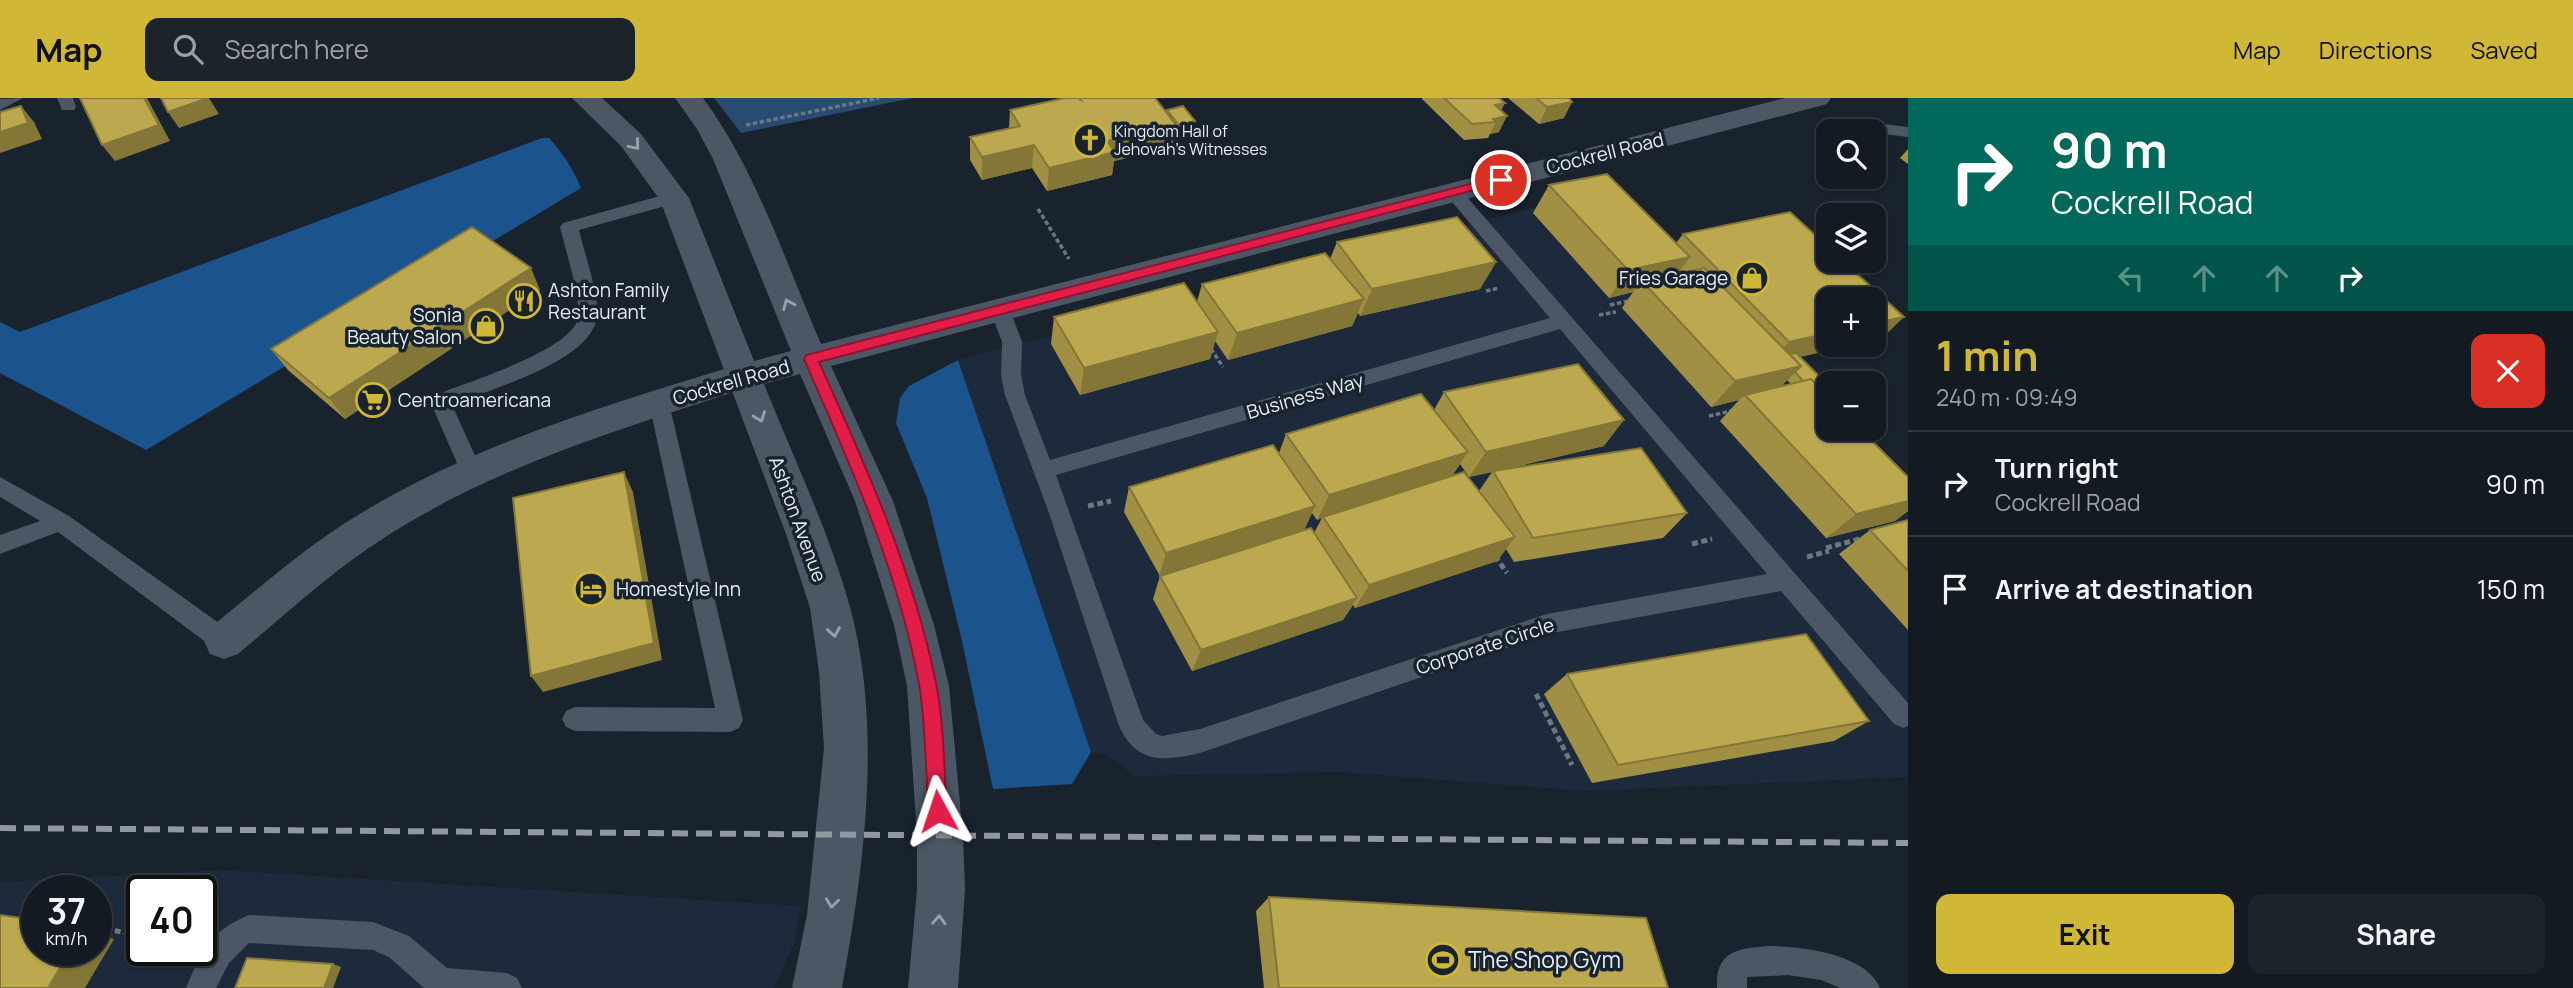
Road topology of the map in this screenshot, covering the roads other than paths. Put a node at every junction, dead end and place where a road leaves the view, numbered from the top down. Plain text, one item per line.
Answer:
1 (15, 98) edge
2 (586, 98) edge
3 (689, 98) edge
4 (1817, 98) edge
5 (0, 104) edge
6 (1886, 129) edge
7 (1908, 132) edge
8 (1453, 192) junction
9 (674, 198) junction
10 (1000, 310) junction
11 (1565, 321) junction
12 (811, 359) junction
13 (744, 376) junction
14 (659, 403) junction
15 (1044, 470) junction
16 (472, 474) junction
17 (0, 486) edge
18 (61, 522) junction
19 (0, 545) edge
20 (1787, 580) junction
21 (224, 641) joint
22 (1903, 716) dead end
23 (575, 719) dead end
24 (440, 985) edge
25 (201, 988) edge
26 (507, 988) edge
27 (817, 988) edge
28 (933, 988) edge
29 (1732, 988) edge
30 (1865, 988) edge

1 - 5 lane
2 -> 9 street, Ashton Avenue
12 -> 3 street
4 - 8 street, Cockrell Road
6 - 7 lane
8 - 10 street, Cockrell Road
8 - 11 lane
9 - 13 street, Ashton Avenue
9 - 16 lane
10 - 12 street, Cockrell Road
10 - 15 lane
11 - 15 lane, Business Way
11 - 20 lane
12 - 13 street, Cockrell Road
28 -> 12 street
13 - 14 street, Cockrell Road
13 -> 27 street, Ashton Avenue
14 - 16 street, Cockrell Road
14 - 23 lane
15 - 20 lane, Corporate Circle
16 - 21 street, Cockrell Road
17 - 18 lane
18 - 19 lane
18 - 21 lane
20 - 22 lane
24 - 25 lane
24 - 26 lane
29 - 30 lane

